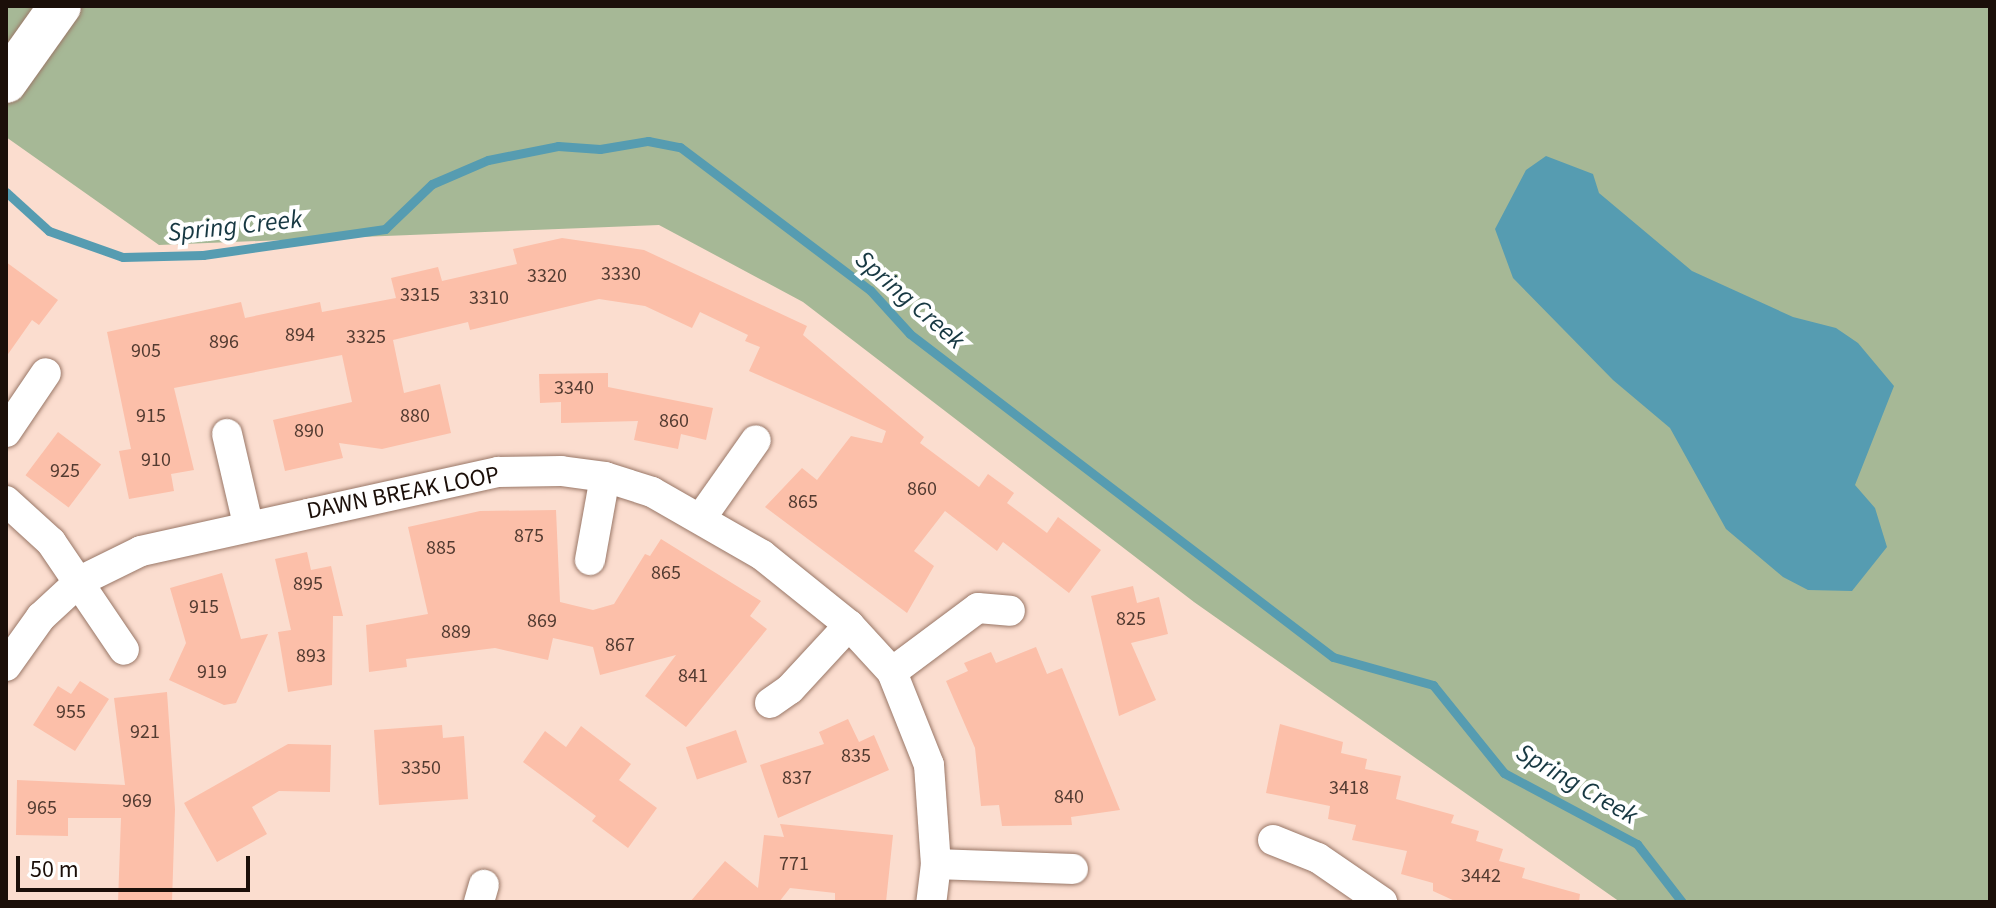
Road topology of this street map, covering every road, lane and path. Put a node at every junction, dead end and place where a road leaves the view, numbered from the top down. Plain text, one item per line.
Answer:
1 (60, 6) edge
2 (11, 75) edge
3 (46, 373) dead end
4 (6, 432) edge
5 (227, 434) dead end
6 (756, 440) dead end
7 (605, 477) junction
8 (6, 501) edge
9 (701, 518) junction
10 (248, 524) junction
11 (590, 560) dead end
12 (80, 581) junction
13 (1010, 611) dead end
14 (849, 625) junction
15 (124, 650) dead end
16 (6, 666) edge
17 (892, 672) junction
18 (770, 703) dead end
19 (1273, 840) dead end
20 (936, 864) junction
21 (1073, 869) dead end
22 (1380, 901) edge
23 (931, 902) edge

1 - 2 main road
3 - 4 street
5 - 10 street
6 - 9 street
7 - 9 street, DAWN BREAK LOOP
7 - 10 street, DAWN BREAK LOOP
7 - 11 street
8 - 12 street
9 - 14 street, DAWN BREAK LOOP
10 - 12 street, DAWN BREAK LOOP
12 - 15 street
12 - 16 street, DAWN BREAK LOOP
13 - 17 street
14 - 17 street, DAWN BREAK LOOP
14 - 18 street
17 - 20 street, DAWN BREAK LOOP
19 - 22 street
20 - 21 street
20 - 23 street, DAWN BREAK LOOP

